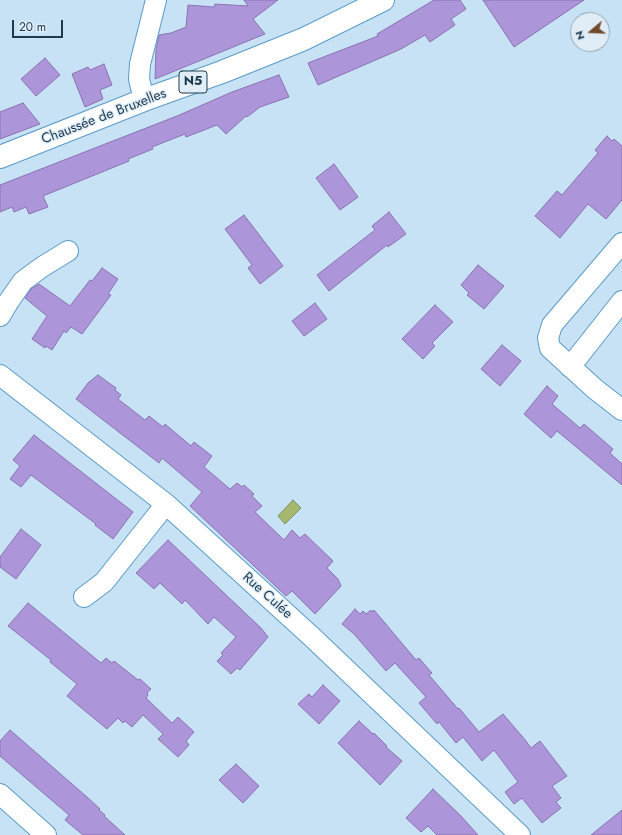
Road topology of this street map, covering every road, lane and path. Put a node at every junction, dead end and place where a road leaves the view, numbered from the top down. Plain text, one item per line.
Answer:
1 (156, 0) edge
2 (383, 0) edge
3 (144, 100) junction
4 (0, 157) edge
5 (622, 243) edge
6 (68, 251) dead end
7 (622, 301) edge
8 (0, 316) edge
9 (570, 367) junction
10 (0, 375) edge
11 (622, 410) edge
12 (166, 504) junction
13 (84, 597) dead end
14 (0, 794) edge
15 (46, 835) edge
16 (520, 835) edge

1 - 3 street
2 - 3 main road, Chaussée de Bruxelles / N5
3 - 4 main road, Chaussée de Bruxelles / N5
5 - 9 street
6 - 8 street
7 - 9 street
9 - 11 street
10 - 12 street, Rue Culée
12 - 13 street
12 - 16 street, Rue Culée
14 - 15 street

